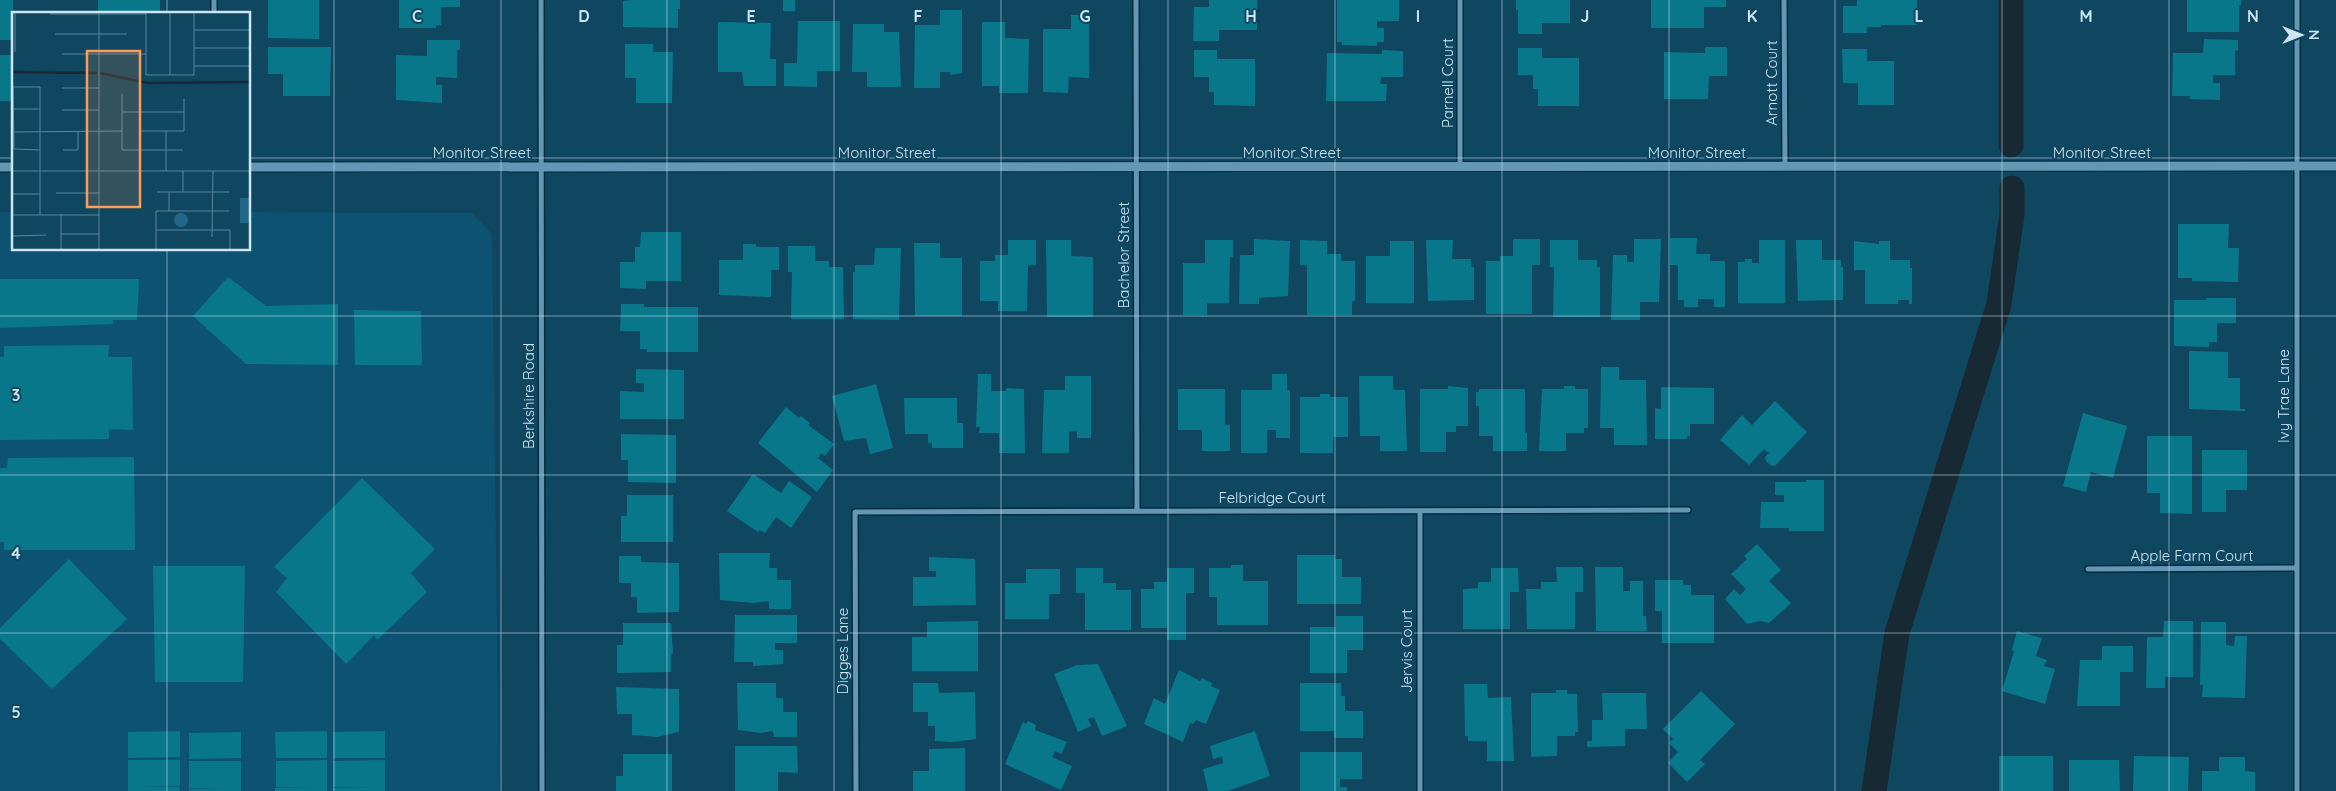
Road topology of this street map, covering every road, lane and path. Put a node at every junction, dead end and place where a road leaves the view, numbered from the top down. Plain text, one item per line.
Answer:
1 (541, 0) edge
2 (1136, 0) edge
3 (1460, 0) edge
4 (1784, 0) edge
5 (2297, 0) edge
6 (1785, 166) junction
7 (2297, 166) junction
8 (2336, 166) edge
9 (250, 167) edge
10 (541, 167) junction
11 (1136, 167) junction
12 (1460, 167) junction
13 (1420, 510) junction
14 (1688, 510) dead end
15 (1137, 511) junction
16 (855, 512) joint
17 (2297, 568) junction
18 (2088, 569) dead end
19 (542, 791) edge
20 (856, 791) edge
21 (1420, 791) edge
22 (2297, 791) edge

1 - 10 street, Berkshire Road
2 - 11 street, Bachelor Street
3 - 12 street, Parnell Court
4 - 6 street, Arnott Court
5 - 7 street, Ivy Trae Lane
6 - 7 street, Monitor Street
6 - 12 street, Monitor Street
7 - 8 street, Monitor Street
7 - 17 street, Ivy Trae Lane
9 - 10 street, Monitor Street
10 - 11 street, Monitor Street
10 - 19 street, Berkshire Road
11 - 12 street, Monitor Street
11 - 15 street, Bachelor Street
13 - 14 street, Felbridge Court
13 - 15 street, Felbridge Court
13 - 21 street, Jervis Court
15 - 16 street, Felbridge Court
16 - 20 street, Digges Lane
17 - 18 street, Apple Farm Court
17 - 22 street, Ivy Trae Lane

